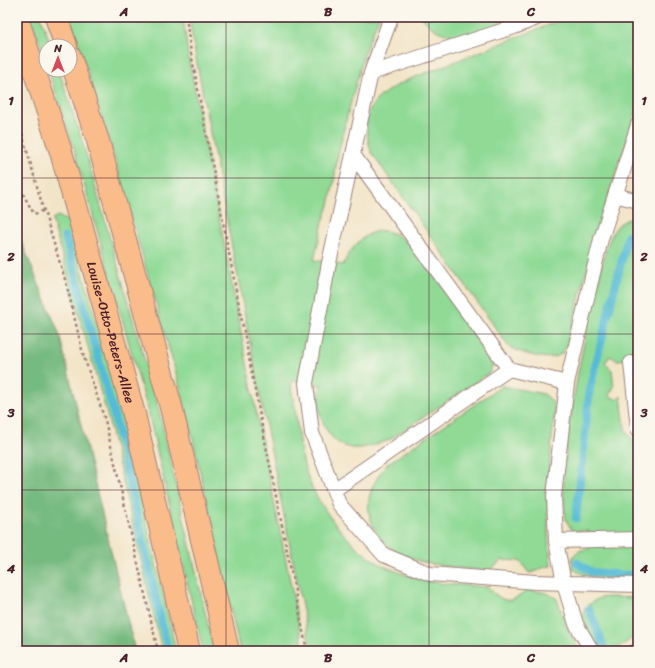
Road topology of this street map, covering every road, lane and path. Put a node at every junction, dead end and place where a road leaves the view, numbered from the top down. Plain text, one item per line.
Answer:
1 (56, 17) edge
2 (186, 17) edge
3 (391, 17) edge
4 (539, 17) edge
5 (17, 18) edge
6 (63, 38) edge
7 (371, 73) junction
8 (77, 78) edge
9 (17, 116) edge
10 (638, 125) edge
11 (354, 156) junction
12 (17, 183) edge
13 (615, 196) junction
14 (638, 201) edge
15 (44, 211) junction
16 (631, 363) dead end
17 (509, 369) junction
18 (567, 383) junction
19 (638, 429) edge
20 (334, 490) junction
21 (638, 539) edge
22 (556, 541) junction
23 (564, 583) junction
24 (638, 585) edge
25 (638, 641) edge
26 (158, 651) edge
27 (189, 651) edge
28 (228, 651) edge
29 (307, 651) edge
30 (592, 651) edge
31 (626, 651) edge

1 - 6 main road
2 - 29 path
3 - 7 lane
4 - 7 lane
5 - 27 main road, Louise-Otto-Peters-Allee
7 - 11 lane
8 - 28 main road
9 - 15 path
10 - 13 lane
11 - 17 lane
11 - 20 lane
12 - 15 path
13 - 14 lane
13 - 18 lane
15 - 26 path
16 - 19 lane
17 - 18 lane
17 - 20 lane
18 - 22 lane
20 - 23 lane
21 - 22 lane
22 - 23 lane
23 - 24 lane
23 - 30 lane
25 - 31 path

